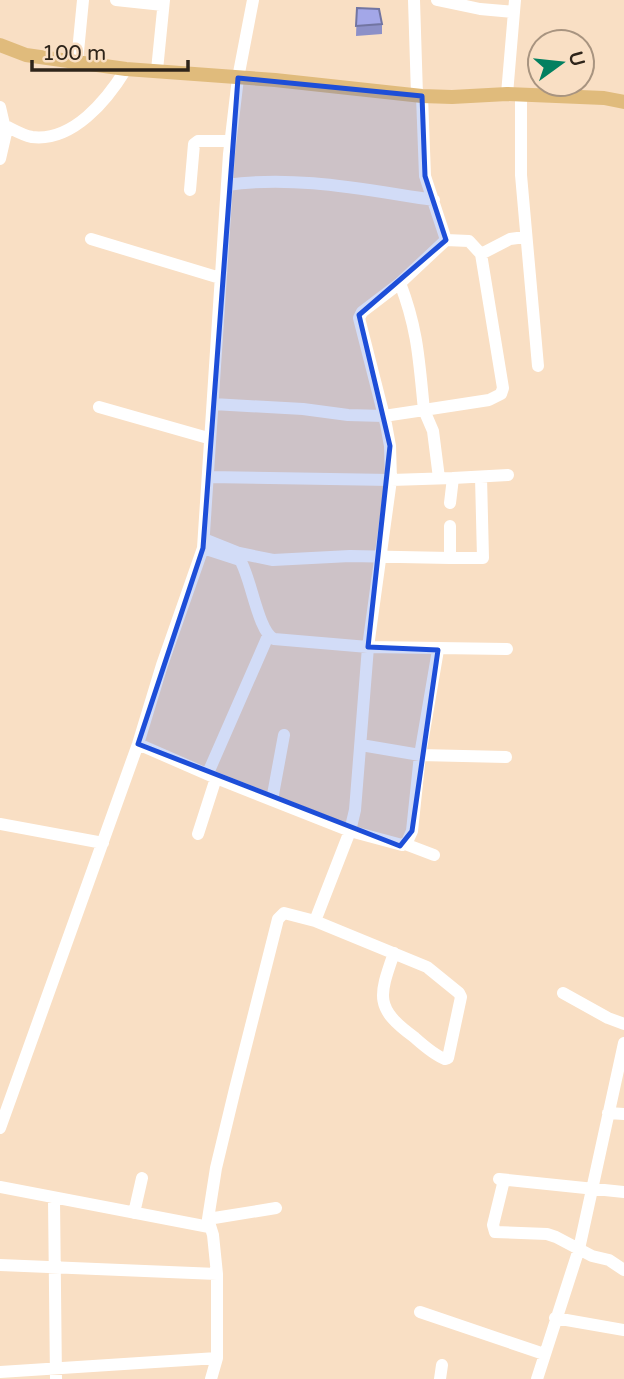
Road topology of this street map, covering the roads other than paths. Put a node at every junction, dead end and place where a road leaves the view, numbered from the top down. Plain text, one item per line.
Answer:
1 (83, 0) edge
2 (116, 0) edge
3 (253, 0) edge
4 (414, 0) edge
5 (437, 0) edge
6 (163, 2) edge
7 (515, 6) edge
8 (0, 45) edge
9 (77, 62) junction
10 (126, 69) junction
11 (157, 69) junction
12 (238, 78) junction
13 (514, 94) junction
14 (420, 96) junction
15 (624, 102) edge
16 (0, 107) edge
17 (6, 126) junction
18 (230, 141) junction
19 (0, 159) edge
20 (227, 184) junction
21 (190, 190) dead end
22 (434, 200) junction
23 (525, 237) junction
24 (91, 239) dead end
25 (446, 240) junction
26 (481, 254) junction
27 (220, 278) junction
28 (400, 283) junction
29 (538, 366) dead end
30 (213, 404) junction
31 (99, 407) dead end
32 (424, 410) junction
33 (384, 416) junction
34 (208, 438) junction
35 (508, 475) dead end
36 (208, 477) junction
37 (481, 477) junction
38 (439, 478) junction
39 (453, 478) junction
40 (391, 480) junction
41 (450, 503) dead end
42 (450, 526) dead end
43 (203, 543) junction
44 (381, 556) junction
45 (450, 558) junction
46 (268, 636) junction
47 (368, 647) junction
48 (508, 649) dead end
49 (438, 650) junction
50 (284, 735) dead end
51 (138, 744) junction
52 (361, 746) junction
53 (420, 755) junction
54 (506, 757) dead end
55 (212, 776) junction
56 (272, 800) junction
57 (0, 824) edge
58 (351, 831) junction
59 (198, 834) dead end
60 (103, 843) junction
61 (405, 844) junction
62 (434, 855) dead end
63 (315, 921) junction
64 (394, 953) junction
65 (563, 993) dead end
66 (624, 1024) edge
67 (624, 1043) edge
68 (608, 1113) junction
69 (624, 1114) edge
70 (0, 1128) edge
71 (142, 1178) dead end
72 (0, 1187) edge
73 (594, 1188) junction
74 (624, 1192) edge
75 (54, 1199) junction
76 (276, 1208) dead end
77 (134, 1213) junction
78 (209, 1223) junction
79 (579, 1249) junction
80 (0, 1265) edge
81 (54, 1269) junction
82 (624, 1270) edge
83 (217, 1274) junction
84 (420, 1312) dead end
85 (555, 1318) junction
86 (624, 1330) edge
87 (544, 1354) junction
88 (217, 1359) junction
89 (442, 1365) dead end
90 (0, 1372) edge
91 (56, 1374) edge
92 (211, 1379) edge
93 (440, 1379) edge
94 (537, 1379) edge

1 - 9 street
2 - 6 street
3 - 12 street
4 - 14 street
5 - 7 street
6 - 11 street
7 - 13 street
8 - 9 main road
9 - 10 main road
10 - 11 main road
10 - 17 street
11 - 12 main road
12 - 14 main road
12 - 18 street
13 - 14 main road
13 - 15 main road
13 - 23 street
14 - 22 street
16 - 17 street
17 - 19 street
18 - 20 street
18 - 21 street
20 - 22 street
20 - 27 street
22 - 25 street
23 - 26 street
23 - 29 street
24 - 27 street
25 - 26 street
25 - 28 street
26 - 32 street
27 - 30 street
28 - 32 street
28 - 33 street
30 - 33 street
30 - 34 street
31 - 34 street
32 - 33 street
32 - 38 street
33 - 40 street
34 - 36 street
35 - 37 street
36 - 40 street
36 - 43 street
37 - 39 street
37 - 45 street
38 - 39 street
38 - 40 street
39 - 41 street
40 - 44 street
42 - 45 street
43 - 44 street
43 - 46 street
43 - 51 street
44 - 45 street
44 - 47 street
46 - 47 street
46 - 55 street
47 - 49 street
47 - 52 street
48 - 49 street
49 - 53 street
50 - 56 street
51 - 55 street
51 - 60 street
52 - 53 street
52 - 58 street
53 - 54 street
53 - 61 street
55 - 56 street
55 - 59 street
56 - 58 street
57 - 60 street
58 - 61 street
58 - 63 street
60 - 70 street
61 - 62 street
63 - 64 street
63 - 78 street
64 - 64 street
65 - 66 street
67 - 68 street
68 - 69 street
68 - 73 street
71 - 77 street
72 - 75 street
73 - 74 street
73 - 79 street
73 - 79 street
75 - 77 street
75 - 81 street
76 - 78 street
77 - 78 street
78 - 83 street
79 - 82 street
79 - 85 street
80 - 81 street
81 - 83 street
81 - 91 street
83 - 88 street
84 - 87 street
85 - 86 street
85 - 87 street
87 - 94 street
88 - 91 street
88 - 92 street
89 - 93 street
90 - 91 street

